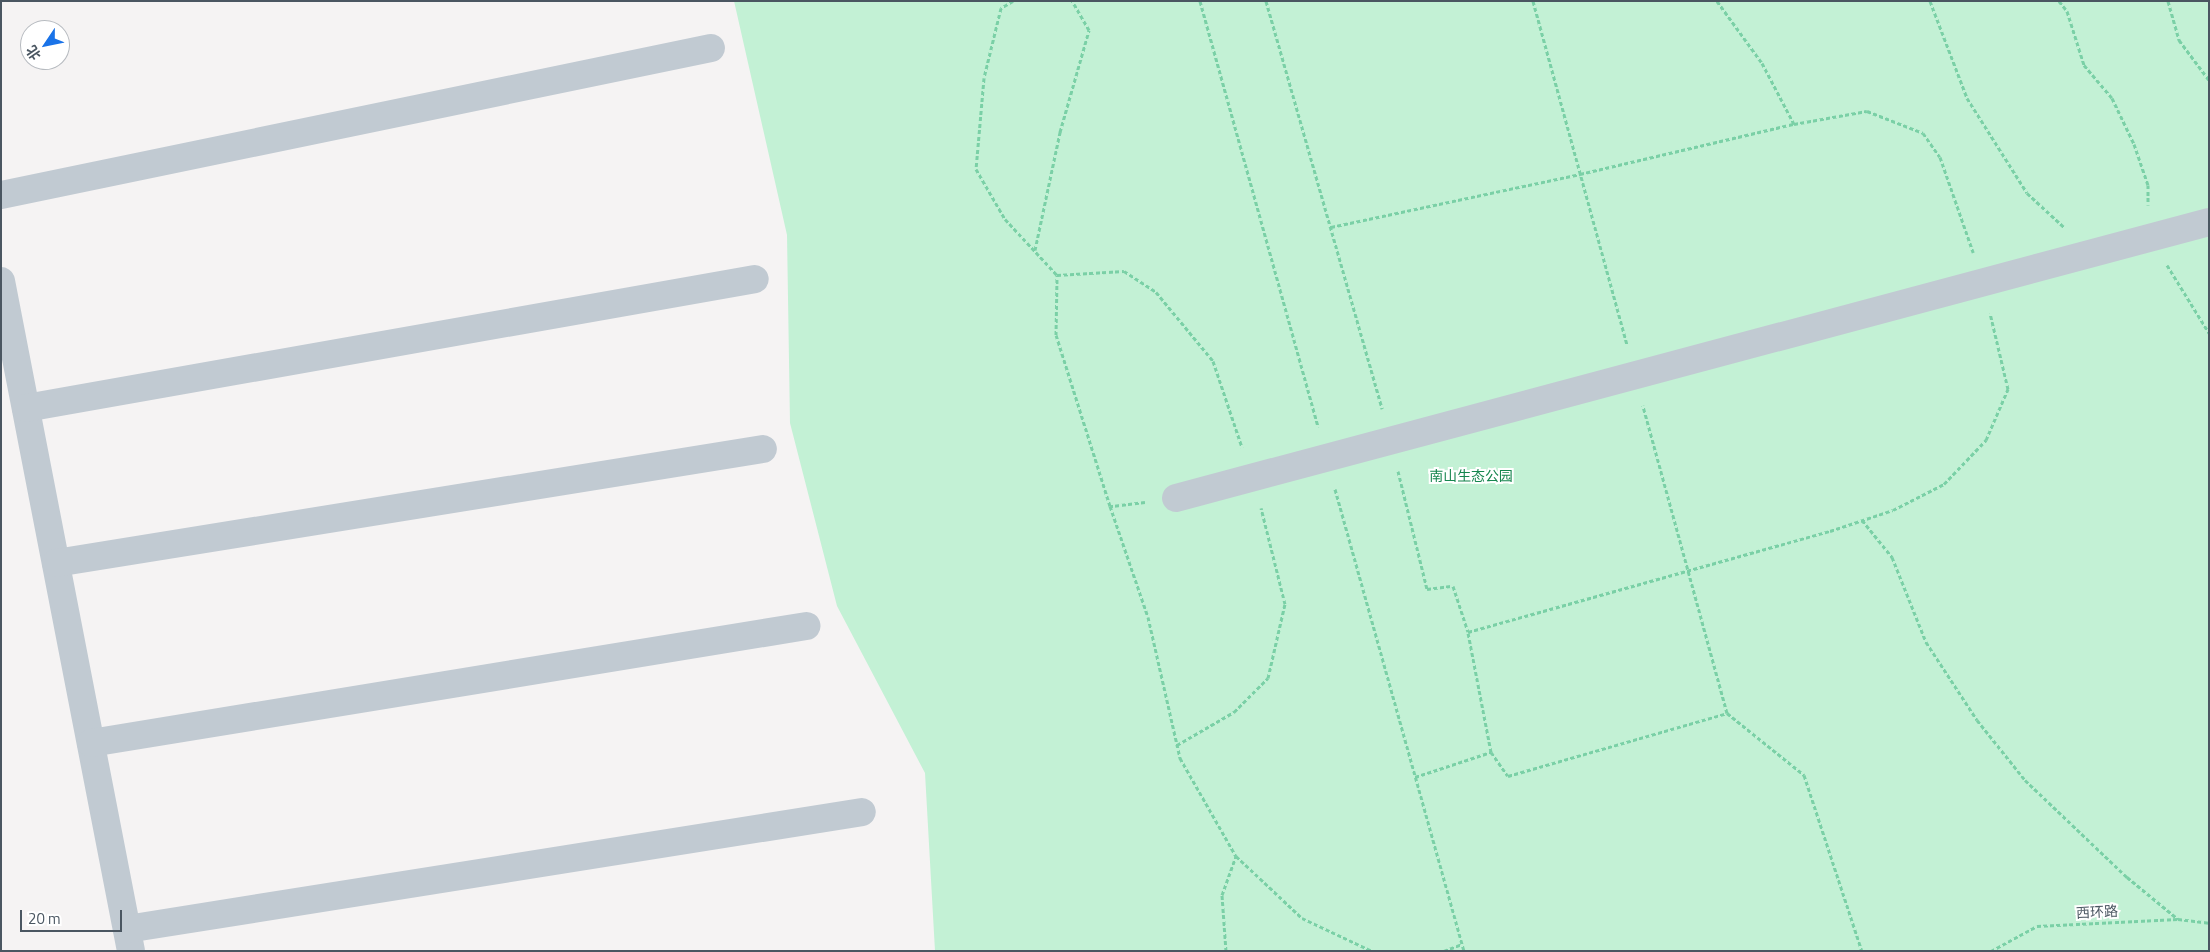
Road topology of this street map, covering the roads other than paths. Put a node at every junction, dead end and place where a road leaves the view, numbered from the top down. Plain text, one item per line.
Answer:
1 (710, 48) dead end
2 (1, 195) edge
3 (2209, 222) edge
4 (755, 279) dead end
5 (1, 281) edge
6 (26, 408) junction
7 (763, 449) dead end
8 (1176, 498) road end
9 (56, 563) junction
10 (806, 626) dead end
11 (91, 743) junction
12 (862, 812) dead end
13 (129, 940) edge

1 - 2 street
3 - 8 street
4 - 6 street
5 - 6 street
6 - 9 street
7 - 9 street
9 - 11 street
10 - 11 street
11 - 13 street
12 - 13 street

